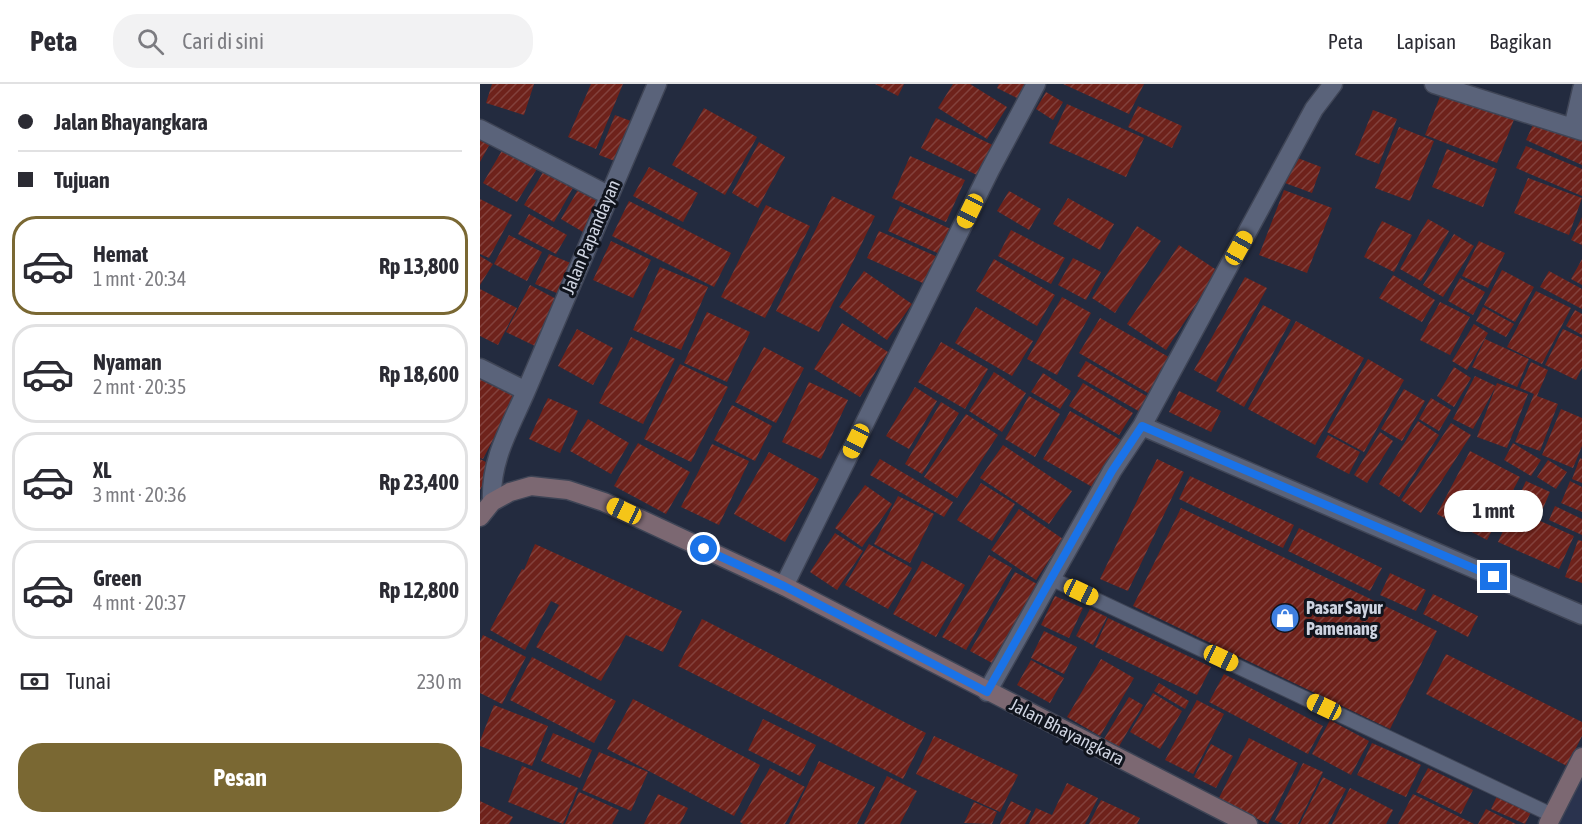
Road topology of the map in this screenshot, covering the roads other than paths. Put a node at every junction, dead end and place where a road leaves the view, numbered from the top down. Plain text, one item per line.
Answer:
1 (657, 84) edge
2 (1036, 84) edge
3 (1333, 84) edge
4 (1434, 84) edge
5 (1582, 89) edge
6 (480, 129) edge
7 (1578, 129) edge
8 (608, 195) junction
9 (480, 368) edge
10 (526, 392) junction
11 (1142, 426) junction
12 (492, 502) junction
13 (480, 517) edge
14 (1050, 578) junction
15 (784, 586) junction
16 (1582, 615) edge
17 (987, 692) junction
18 (1582, 757) edge
19 (1550, 820) edge
20 (1248, 824) edge

1 - 8 street, Jalan Papandayan
2 - 15 street
3 - 11 street
4 - 7 street
5 - 7 street
6 - 8 street
8 - 10 street, Jalan Papandayan
9 - 10 street
10 - 12 street, Jalan Papandayan
11 - 14 street
11 - 16 street
12 - 13 street
12 - 15 street, Jalan Bhayangkara
14 - 17 street
14 - 19 lane
15 - 17 street, Jalan Bhayangkara
17 - 20 street, Jalan Bhayangkara
18 - 19 street

